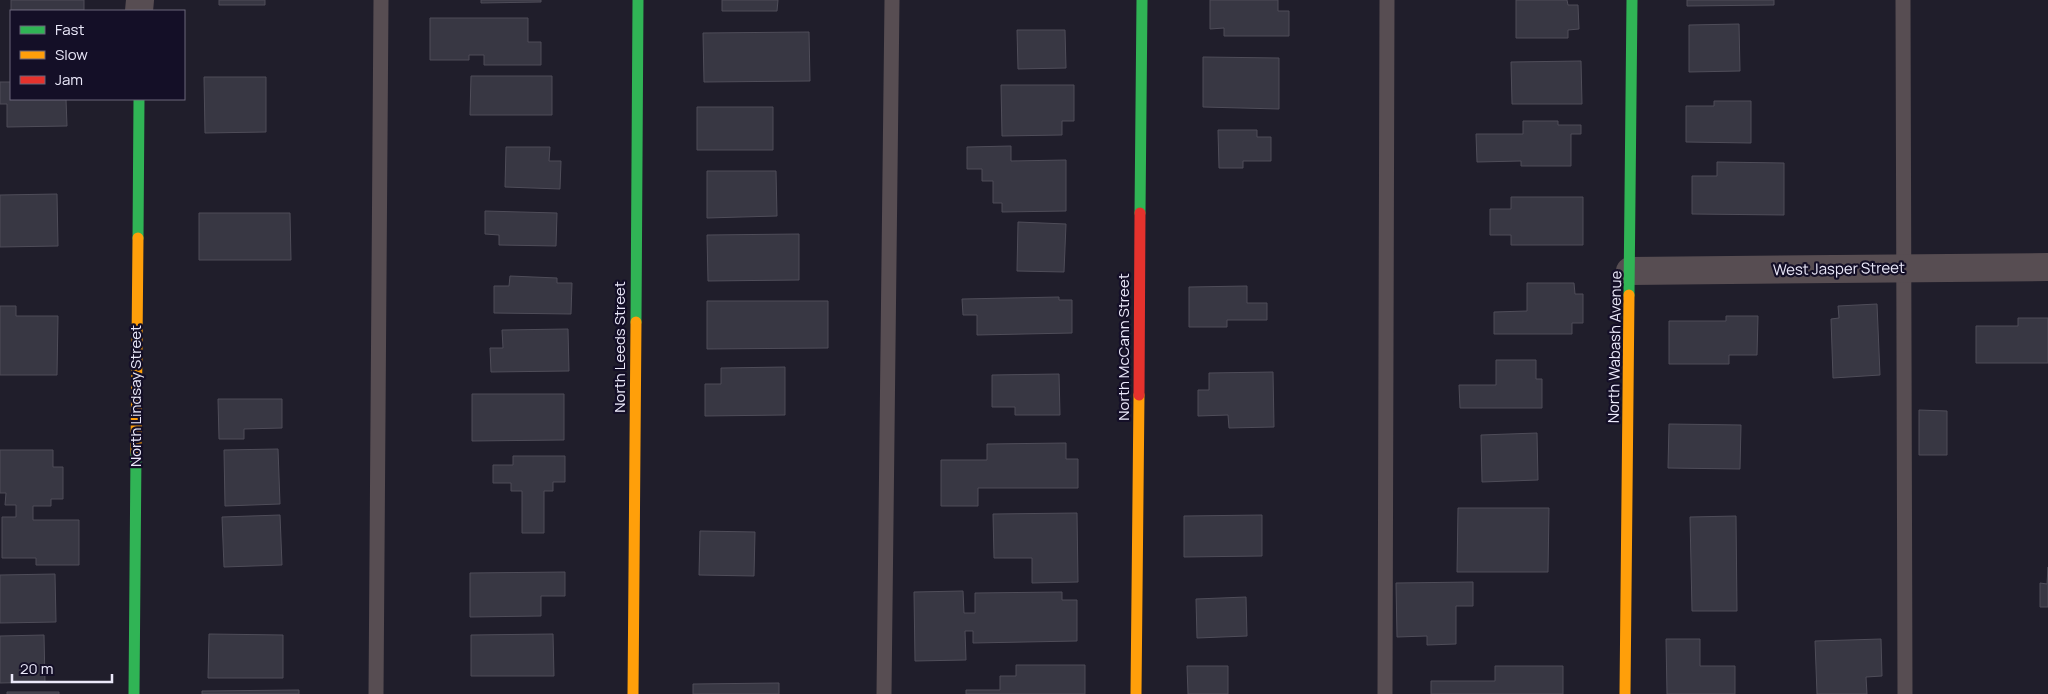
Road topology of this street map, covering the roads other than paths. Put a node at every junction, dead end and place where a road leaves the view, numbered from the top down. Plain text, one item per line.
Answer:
1 (381, 0) edge
2 (638, 0) edge
3 (892, 0) edge
4 (1142, 0) edge
5 (1387, 0) edge
6 (1632, 0) edge
7 (1903, 0) edge
8 (139, 100) edge
9 (2048, 267) edge
10 (1903, 268) junction
11 (1630, 272) junction
12 (134, 694) edge
13 (376, 694) edge
14 (632, 694) edge
15 (884, 694) edge
16 (1136, 694) edge
17 (1385, 694) edge
18 (1626, 694) edge
19 (1905, 694) edge

1 - 13 lane
2 - 14 street, North Leeds Street
3 - 15 lane
4 - 16 street, North McCann Street
5 - 17 lane
6 - 11 street, North Wabash Avenue
7 - 10 lane
8 - 12 street, North Lindsay Street
9 - 10 street, West Jasper Street
10 - 11 street, West Jasper Street
10 - 19 lane
11 - 18 street, North Wabash Avenue

